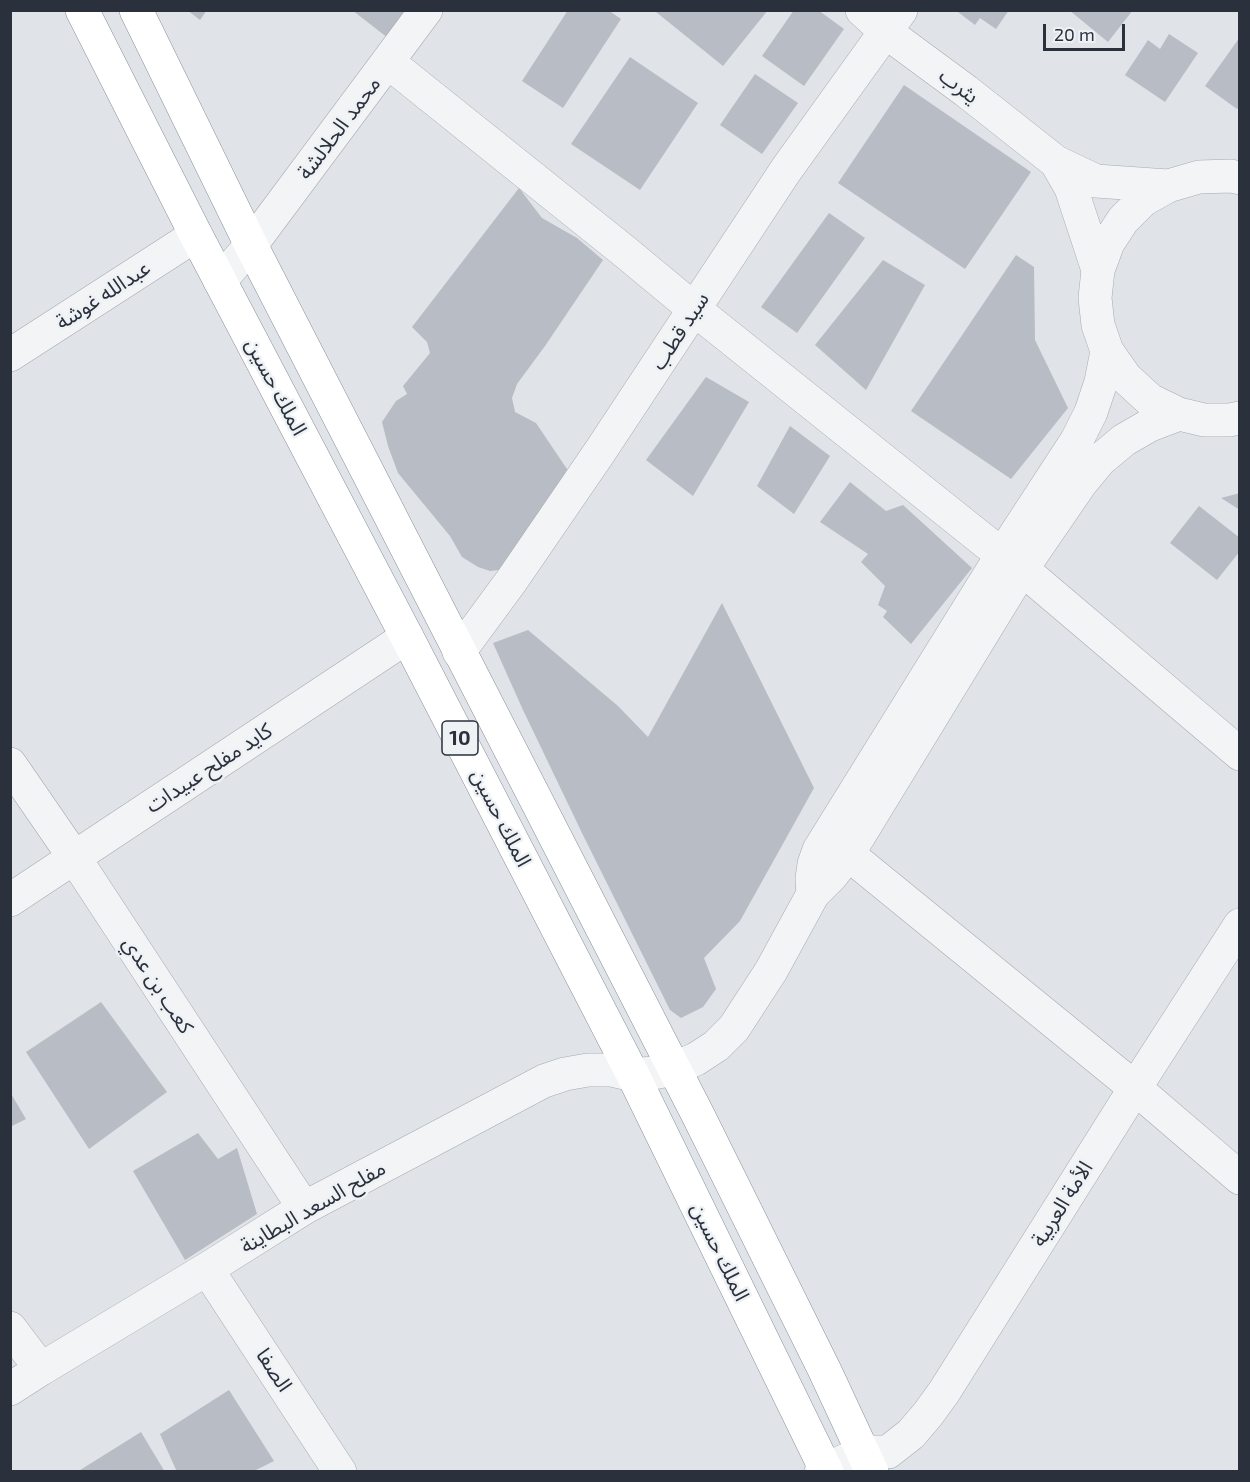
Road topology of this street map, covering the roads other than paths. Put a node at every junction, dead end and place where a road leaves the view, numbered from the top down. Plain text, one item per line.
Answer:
1 (82, 10) edge
2 (136, 10) edge
3 (426, 10) edge
4 (862, 10) edge
5 (894, 21) edge
6 (388, 62) junction
7 (1056, 162) junction
8 (1239, 178) edge
9 (1168, 186) junction
10 (196, 235) junction
11 (251, 245) junction
12 (1098, 270) junction
13 (220, 281) junction
14 (694, 309) junction
15 (1107, 351) junction
16 (10, 356) edge
17 (1179, 414) junction
18 (1239, 418) edge
19 (1012, 562) junction
20 (408, 637) junction
21 (459, 652) junction
22 (1239, 754) edge
23 (10, 764) edge
24 (838, 845) junction
25 (74, 857) junction
26 (10, 900) edge
27 (1239, 925) edge
28 (716, 1046) junction
29 (673, 1069) junction
30 (633, 1075) junction
31 (1135, 1088) junction
32 (698, 1115) junction
33 (1239, 1178) edge
34 (304, 1208) junction
35 (207, 1269) junction
36 (10, 1328) edge
37 (41, 1369) junction
38 (825, 1371) junction
39 (786, 1385) junction
40 (10, 1389) edge
41 (867, 1462) edge
42 (824, 1470) edge
43 (340, 1472) edge

1 - 10 highway, الملك حسين / 10
2 - 11 highway, الملك حسين / 10
3 - 6 street, محمد الحلالشة
4 - 5 street, يثرب
5 - 7 street, يثرب
5 - 14 street, سيد قطب
6 - 11 street, محمد الحلالشة
6 - 14 street
7 - 9 street
7 - 12 street
8 - 9 street
9 - 12 street
10 - 13 highway, الملك حسين / 10
10 - 16 street, عبدالله غوشة
11 - 13 street, محمد الحلالشة
11 - 21 highway, الملك حسين / 10
12 - 15 street
13 - 20 highway, الملك حسين / 10
14 - 19 street
14 - 21 street, سيد قطب
15 - 17 street
15 - 19 street
17 - 18 street
17 - 19 street
19 - 22 street
19 - 24 street
20 - 25 street, كايد مفلح عبيدات
20 - 30 highway, الملك حسين / 10
21 - 29 highway, الملك حسين / 10
23 - 25 street, كعب بن عدي
24 - 28 street
24 - 31 street
25 - 26 street, كايد مفلح عبيدات
25 - 34 street, كعب بن عدي
27 - 31 street, الأمة العربية
28 - 29 street, مفلح السعد البطاينة
28 - 32 street
29 - 30 street, مفلح السعد البطاينة
29 - 32 highway, الملك حسين / 10
30 - 34 street, مفلح السعد البطاينة
30 - 39 highway, الملك حسين / 10
31 - 33 street
31 - 41 street, الأمة العربية
32 - 38 highway, الملك حسين / 10
34 - 35 street, مفلح السعد البطاينة
35 - 37 street, مفلح السعد البطاينة
35 - 43 street, الصفا
36 - 37 street
37 - 40 street, مفلح السعد البطاينة
38 - 39 highway
38 - 41 highway, الملك حسين / 10
39 - 42 highway, الملك حسين / 10
41 - 42 street, الأمة العربية

